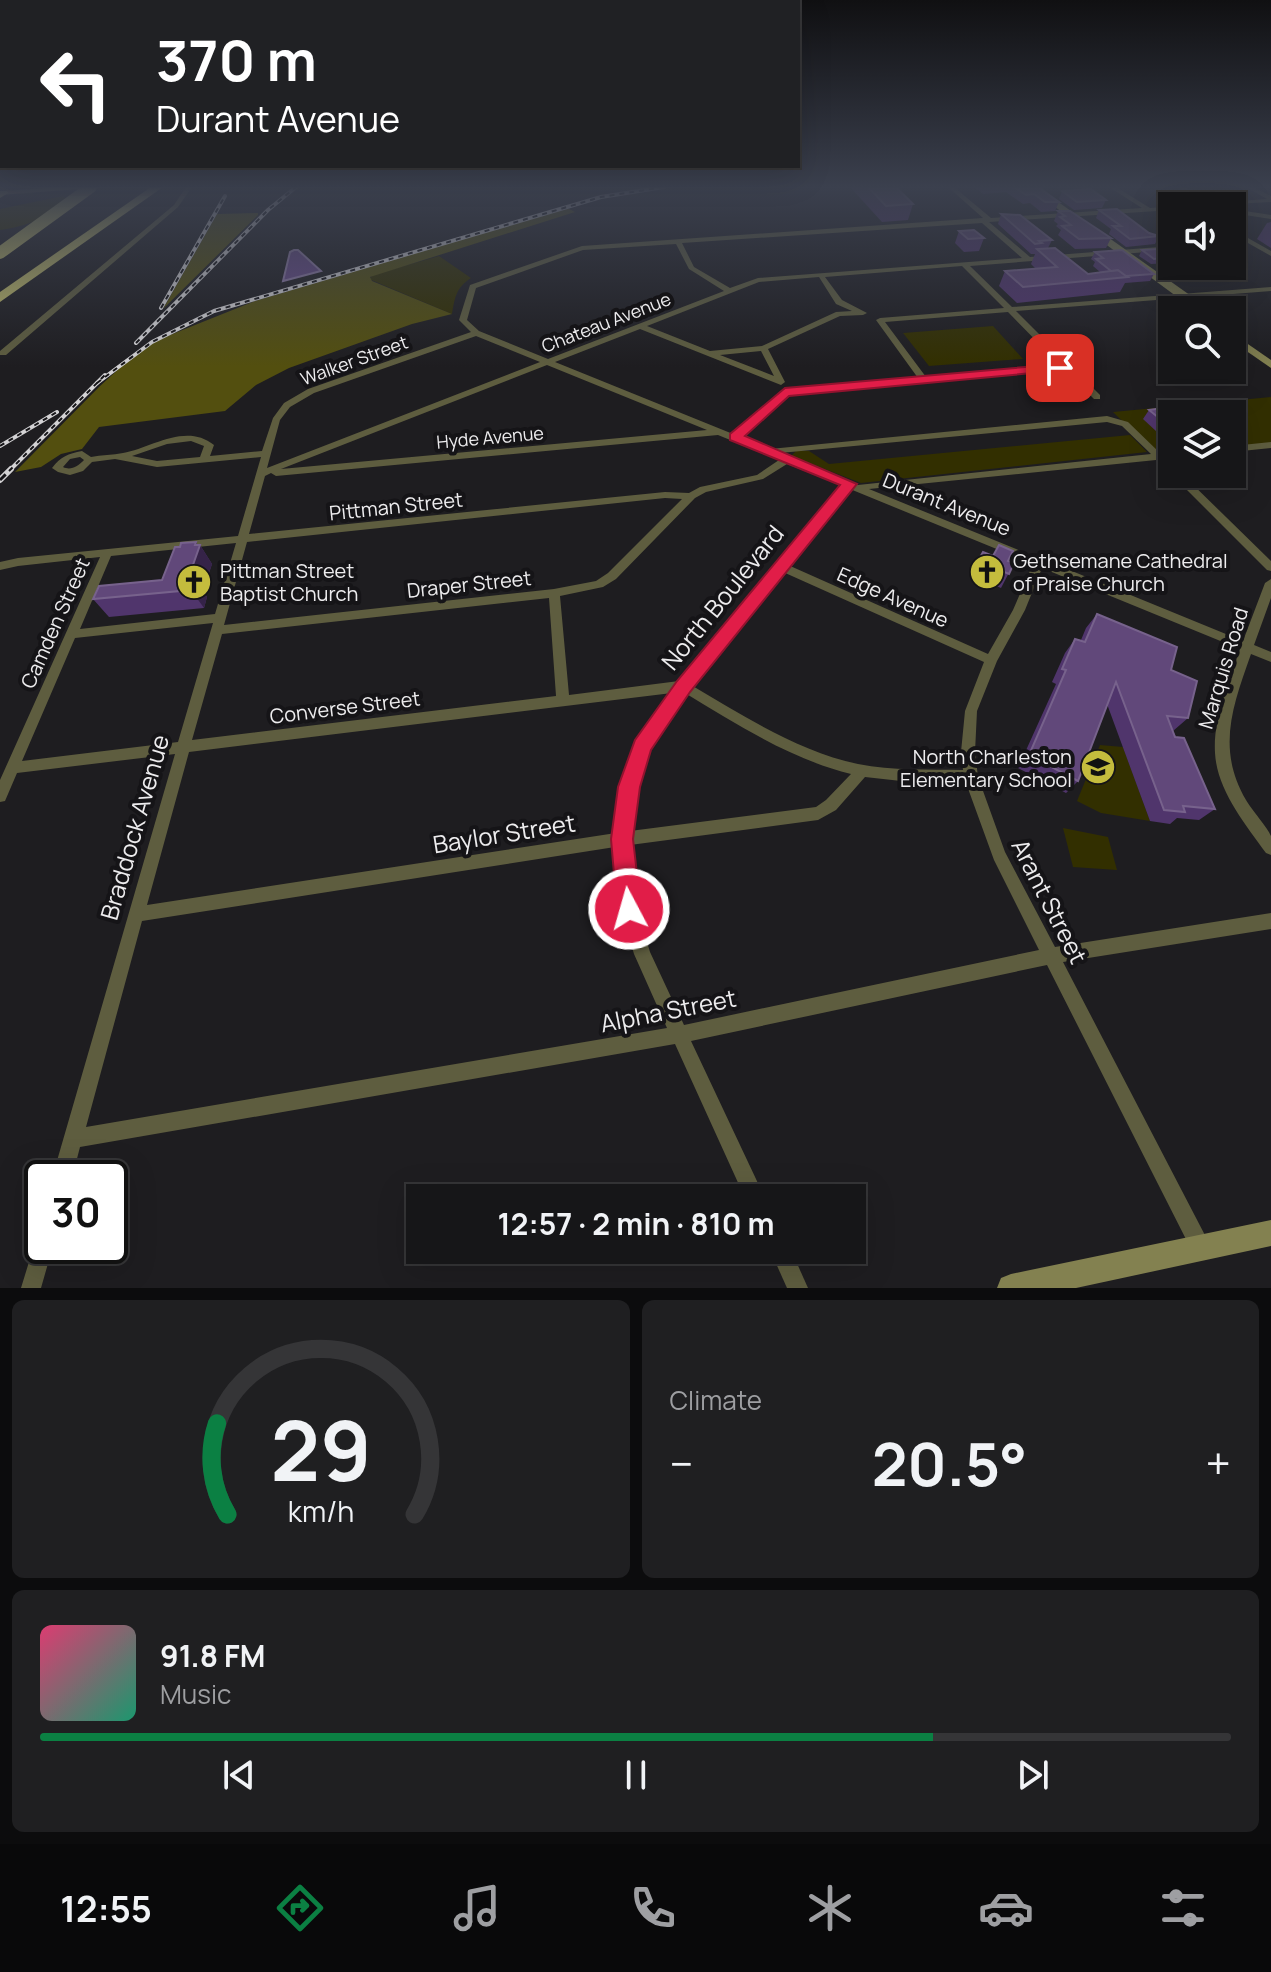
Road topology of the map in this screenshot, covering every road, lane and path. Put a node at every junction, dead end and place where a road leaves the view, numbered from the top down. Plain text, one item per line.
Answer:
1 (72, 247) edge
2 (128, 247) edge
3 (594, 247) edge
4 (681, 247) edge
5 (1015, 247) edge
6 (1114, 247) edge
7 (1158, 249) edge
8 (1121, 252) junction
9 (1027, 258) junction
10 (963, 263) junction
11 (820, 274) junction
12 (1271, 289) edge
13 (730, 291) junction
14 (1182, 296) edge
15 (1194, 296) edge
16 (0, 298) edge
17 (1158, 299) edge
18 (839, 302) junction
19 (1009, 310) junction
20 (863, 313) junction
21 (839, 314) junction
22 (880, 320) junction
23 (640, 326) junction
24 (476, 333) junction
25 (1246, 339) edge
26 (1246, 346) edge
27 (764, 348) junction
28 (3, 353) dead end
29 (711, 353) junction
30 (1271, 357) edge
31 (550, 361) junction
32 (1271, 365) edge
33 (1067, 367) junction
34 (923, 379) junction
35 (780, 381) junction
36 (785, 392) junction
37 (1097, 397) dead end
38 (722, 431) junction
39 (735, 437) junction
40 (1271, 445) edge
41 (1246, 448) edge
42 (771, 452) junction
43 (266, 454) junction
44 (1158, 456) joint
45 (122, 457) junction
46 (788, 459) junction
47 (89, 460) dead end
48 (204, 460) junction
49 (261, 474) junction
50 (854, 486) junction
51 (1190, 488) edge
52 (256, 491) joint
53 (691, 496) junction
54 (242, 539) junction
55 (107, 553) junction
56 (1040, 561) junction
57 (0, 566) edge
58 (780, 566) junction
59 (1271, 567) edge
60 (1271, 583) edge
61 (554, 593) junction
62 (218, 624) junction
63 (72, 634) junction
64 (1247, 648) junction
65 (1271, 657) edge
66 (991, 660) junction
67 (683, 686) junction
68 (563, 699) junction
69 (184, 748) junction
70 (12, 768) junction
71 (862, 771) junction
72 (971, 777) junction
73 (0, 796) edge
74 (622, 839) junction
75 (1271, 848) edge
76 (137, 914) junction
77 (1271, 921) edge
78 (1051, 956) junction
79 (678, 1035) junction
80 (73, 1139) junction
81 (67, 1160) edge
82 (748, 1184) edge
83 (1271, 1233) edge
84 (1201, 1249) junction
85 (38, 1264) edge
86 (787, 1264) edge
87 (31, 1288) edge
88 (798, 1288) edge
89 (1011, 1288) edge

1 - 16 highway
2 - 28 street
3 - 24 street
4 - 13 street
5 - 9 street
6 - 8 street
7 - 8 street, Chateau Avenue
8 - 9 street, Chateau Avenue
8 - 14 street
9 - 10 street, Chateau Avenue
10 - 11 street, Chateau Avenue
10 - 19 street
11 - 13 street, Chateau Avenue
11 - 18 street
12 - 15 street
13 - 23 street, Chateau Avenue
17 - 19 street
18 - 20 street
18 - 21 street
19 - 22 street
19 - 33 street
20 - 21 street
20 - 22 street
21 - 27 street
22 - 34 street
23 - 29 street
23 - 31 street, Chateau Avenue
24 - 31 street, Durant Avenue
24 - 43 street, Walker Street
25 - 30 street
26 - 32 street
27 - 29 street
27 - 35 street
29 - 35 street
31 - 38 street, Durant Avenue
31 - 49 street, Chateau Avenue
33 - 34 street
33 - 37 street
34 - 36 street
35 - 36 street
36 - 39 street
38 - 39 street, Durant Avenue
38 - 49 street, Hyde Avenue
39 - 42 street, Durant Avenue
40 - 41 street
42 - 44 street
42 - 46 street, Durant Avenue
43 - 48 street
43 - 49 street, Walker Street
44 - 50 street
45 - 47 street
45 - 48 street
45 - 48 street
46 - 50 street, Durant Avenue
46 - 53 street, Pittman Street
49 - 52 street, Walker Street
50 - 56 street, Durant Avenue
50 - 58 street, North Boulevard
51 - 59 street
52 - 54 street, Braddock Avenue
53 - 54 street, Pittman Street
53 - 61 street, Draper Street
54 - 55 street, Pittman Street
54 - 62 street, Braddock Avenue
55 - 57 street, Pittman Street
55 - 63 street, Camden Street
56 - 64 street, Durant Avenue
56 - 66 street, Arant Street
58 - 66 street, Edge Avenue
58 - 67 street, North Boulevard
60 - 64 street, Marquis Road
61 - 62 street, Draper Street
61 - 68 street
62 - 63 street, Draper Street
62 - 69 street, Braddock Avenue
63 - 70 street, Camden Street
64 - 65 street, Durant Avenue
64 - 75 street, Marquis Road
66 - 72 street, Arant Street
67 - 68 street, Converse Street
67 - 71 street
67 - 74 street, North Boulevard
68 - 69 street, Converse Street
69 - 70 street, Converse Street
69 - 76 street, Braddock Avenue
70 - 73 street, Camden Street
71 - 72 street
71 - 74 street, Baylor Street
72 - 78 street, Arant Street
74 - 76 street, Baylor Street
74 - 79 street, North Boulevard
76 - 80 street, Braddock Avenue
77 - 78 street, Alpha Street
78 - 79 street, Alpha Street
78 - 84 street, Arant Street
79 - 80 street, Alpha Street
79 - 82 street, North Boulevard
80 - 81 street, Braddock Avenue
83 - 84 street
84 - 89 street
85 - 87 street
86 - 88 street

